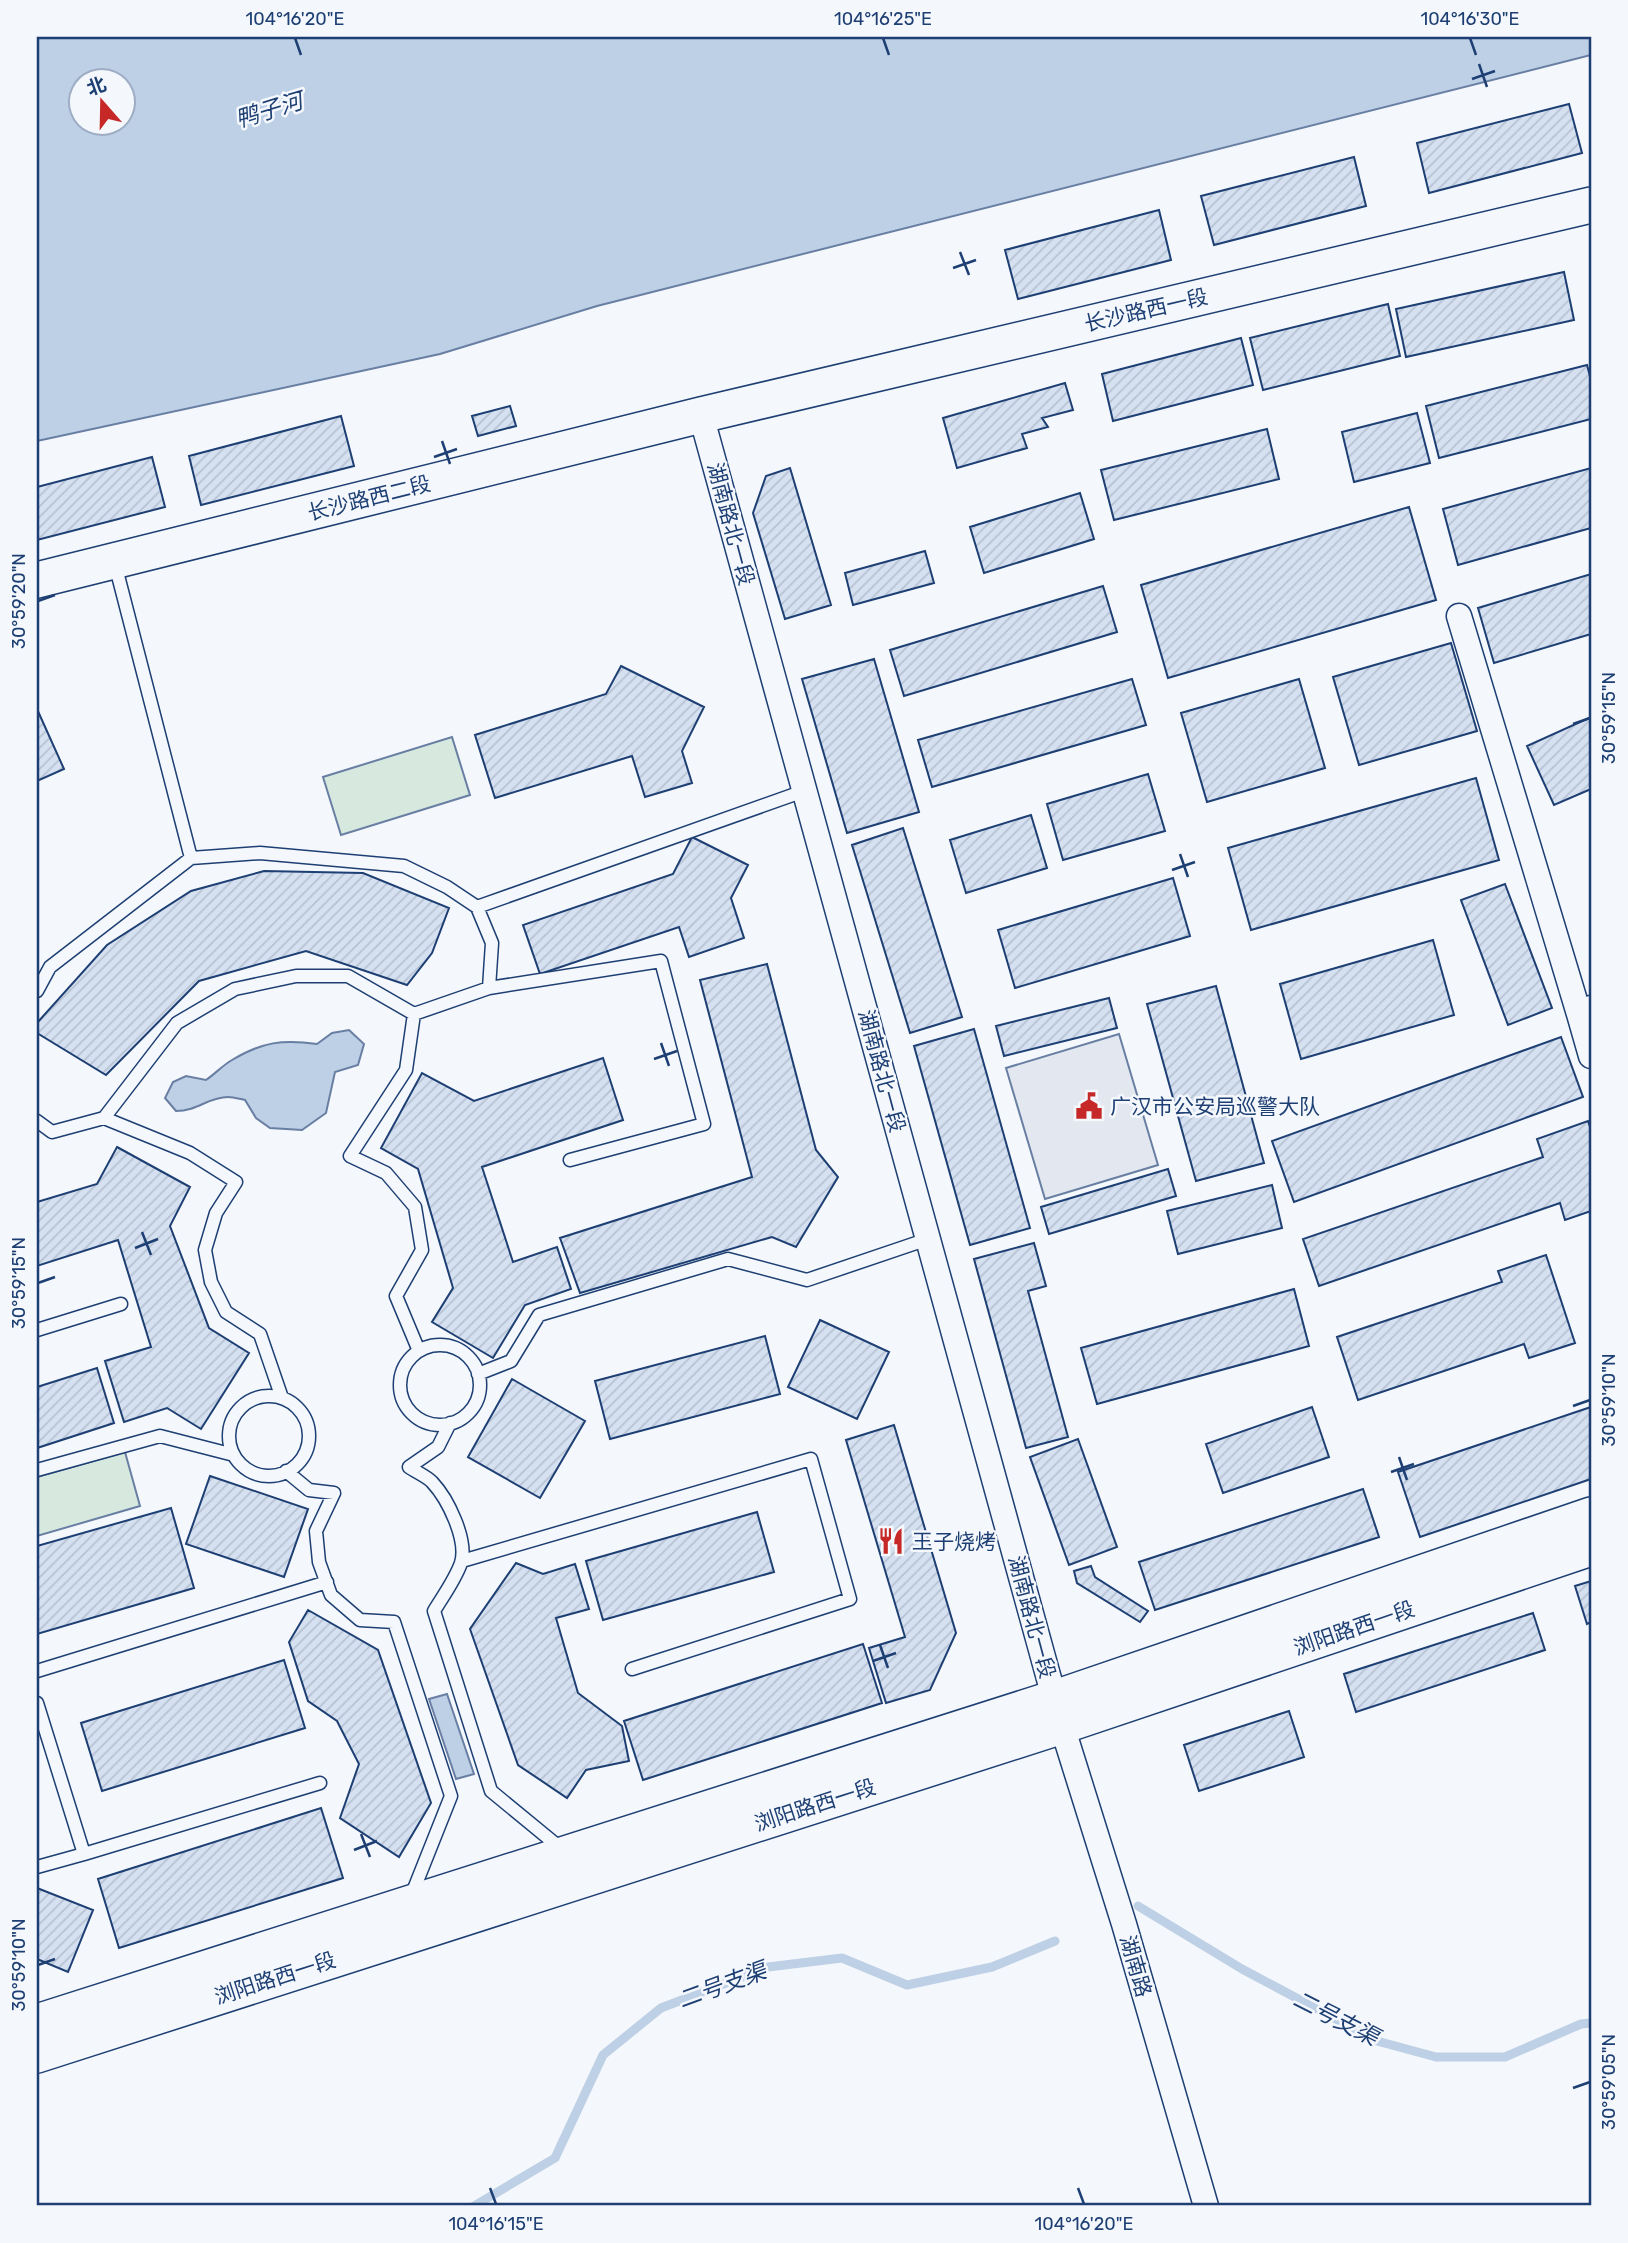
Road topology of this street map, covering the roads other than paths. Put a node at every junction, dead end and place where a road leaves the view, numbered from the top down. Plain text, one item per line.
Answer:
1 (1591, 205) edge
2 (701, 415) junction
3 (114, 561) junction
4 (37, 580) edge
5 (1459, 616) dead end
6 (804, 790) junction
7 (191, 858) junction
8 (477, 907) junction
9 (489, 988) junction
10 (37, 990) edge
11 (1585, 1011) edge
12 (414, 1014) junction
13 (1591, 1056) edge
14 (104, 1118) junction
15 (37, 1121) edge
16 (52, 1132) junction
17 (37, 1137) edge
18 (570, 1160) dead end
19 (928, 1239) junction
20 (121, 1304) dead end
21 (37, 1330) edge
22 (419, 1351) junction
23 (478, 1374) junction
24 (282, 1398) junction
25 (450, 1423) junction
26 (234, 1455) junction
27 (37, 1470) edge
28 (286, 1471) junction
29 (1591, 1515) edge
30 (1591, 1548) edge
31 (461, 1561) junction
32 (327, 1582) junction
33 (632, 1669) dead end
34 (37, 1671) edge
35 (37, 1703) edge
36 (1059, 1712) junction
37 (320, 1783) dead end
38 (567, 1853) junction
39 (84, 1854) junction
40 (37, 1867) edge
41 (408, 1904) junction
42 (37, 2022) edge
43 (37, 2055) edge
44 (1206, 2206) edge

1 - 2 street, 长沙路西一段
2 - 3 street, 长沙路西二段
2 - 6 street, 湖南路北一段
3 - 4 street, 长沙路西二段
3 - 7 lane
5 - 11 street
6 - 8 lane
6 - 19 street, 湖南路北一段
7 - 8 lane
7 - 10 lane
8 - 9 lane
9 - 12 lane
9 - 18 lane
11 - 13 street
12 - 14 lane
12 - 22 lane
14 - 16 lane
14 - 24 lane
15 - 16 lane
16 - 17 lane
19 - 23 lane
19 - 36 street, 湖南路北一段
20 - 21 lane
22 - 23 lane
22 - 25 lane
23 - 25 lane
24 - 26 lane
24 - 28 lane
25 - 31 lane
26 - 27 lane
26 - 28 lane
28 - 32 lane
29 - 36 street
30 - 36 street, 浏阳路西一段
31 - 33 lane
31 - 38 lane
32 - 34 lane
32 - 41 lane
35 - 39 lane
36 - 38 street
36 - 43 street, 浏阳路西一段
36 - 44 street, 湖南路
37 - 39 lane
38 - 41 street
39 - 40 lane
41 - 42 street

